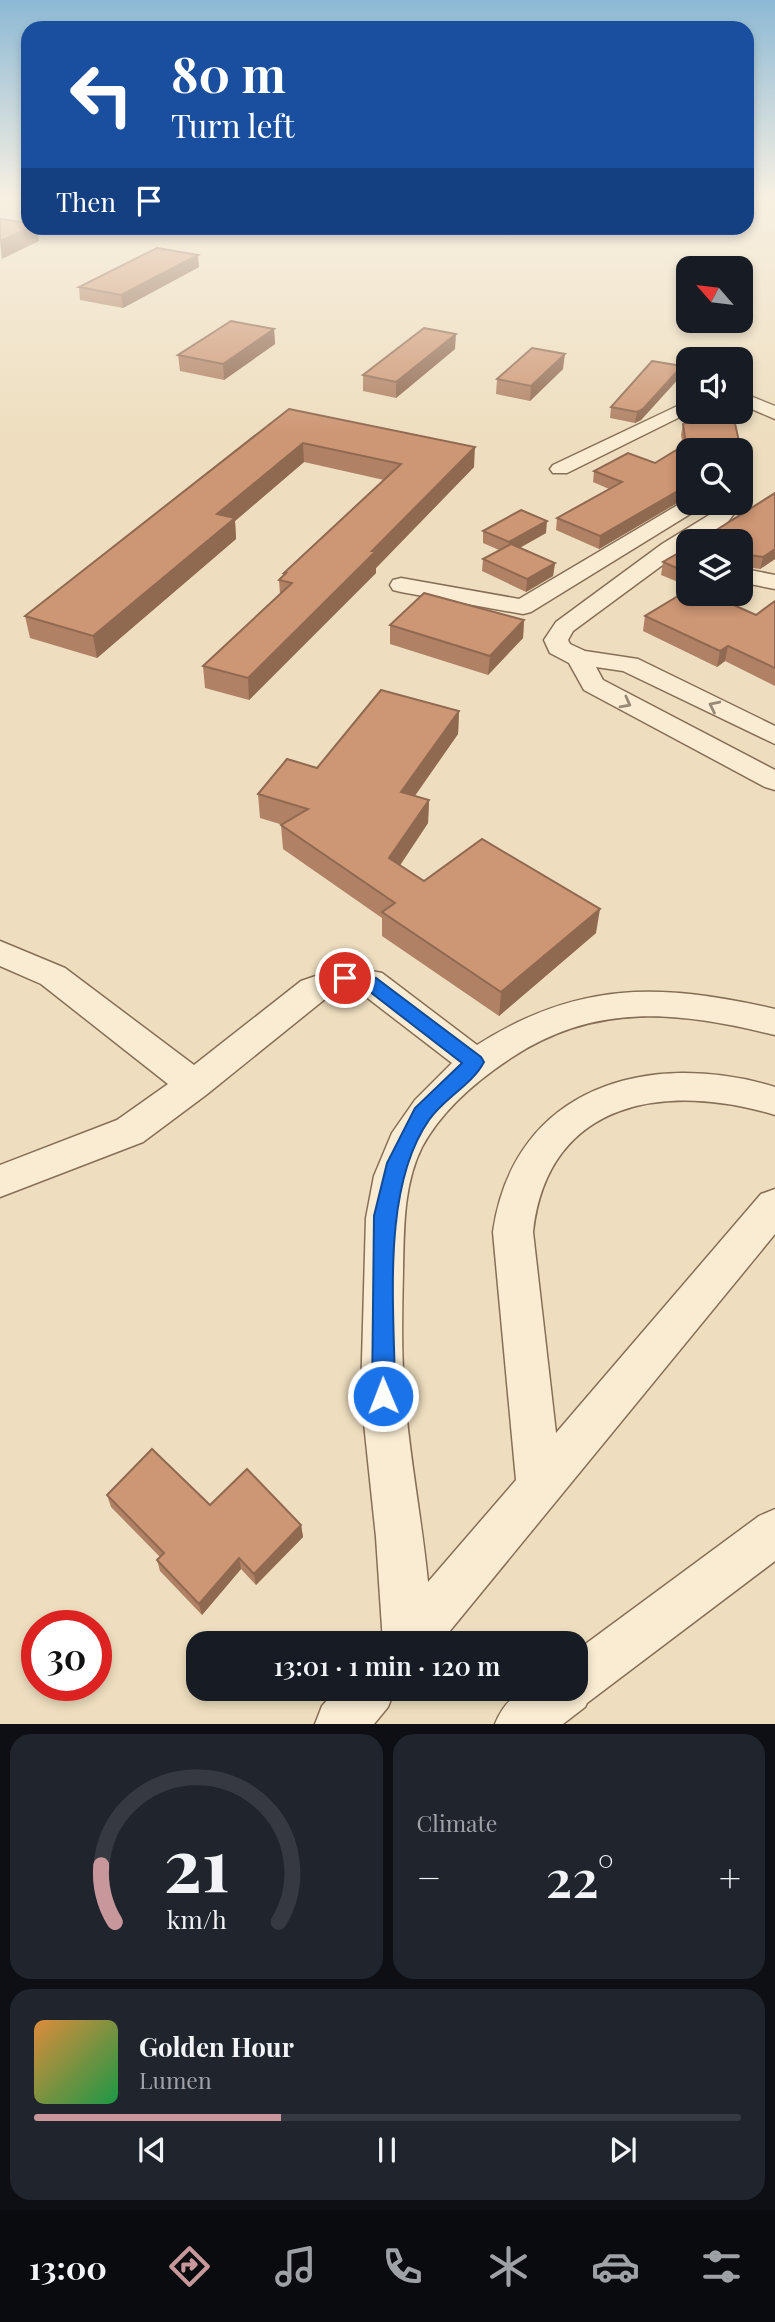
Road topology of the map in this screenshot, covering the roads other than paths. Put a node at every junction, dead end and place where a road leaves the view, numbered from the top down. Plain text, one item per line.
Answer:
1 (753, 403) edge
2 (676, 412) edge
3 (775, 412) edge
4 (560, 469) dead end
5 (676, 515) edge
6 (724, 515) edge
7 (707, 529) edge
8 (676, 554) edge
9 (753, 578) edge
10 (775, 582) edge
11 (401, 584) dead end
12 (579, 658) junction
13 (771, 734) edge
14 (732, 760) junction
15 (775, 781) edge
16 (0, 953) edge
17 (775, 1022) edge
18 (475, 1062) junction
19 (194, 1085) junction
20 (775, 1101) edge
21 (0, 1181) edge
22 (775, 1206) edge
23 (539, 1487) junction
24 (775, 1532) edge
25 (407, 1631) edge
26 (418, 1631) edge
27 (588, 1673) edge
28 (360, 1701) edge
29 (551, 1701) edge
30 (340, 1724) edge
31 (520, 1724) edge

1 - 3 street
2 - 4 street
5 - 11 street
6 - 7 street
8 - 12 street
9 - 10 street
13 -> 12 street
12 -> 14 street
13 - 14 street
14 - 15 street
16 - 19 street
17 - 18 street
18 - 19 street
18 - 25 street
19 - 21 street
20 - 23 street
22 - 23 street
23 - 26 street
24 - 27 street
28 - 30 street
29 - 31 street

